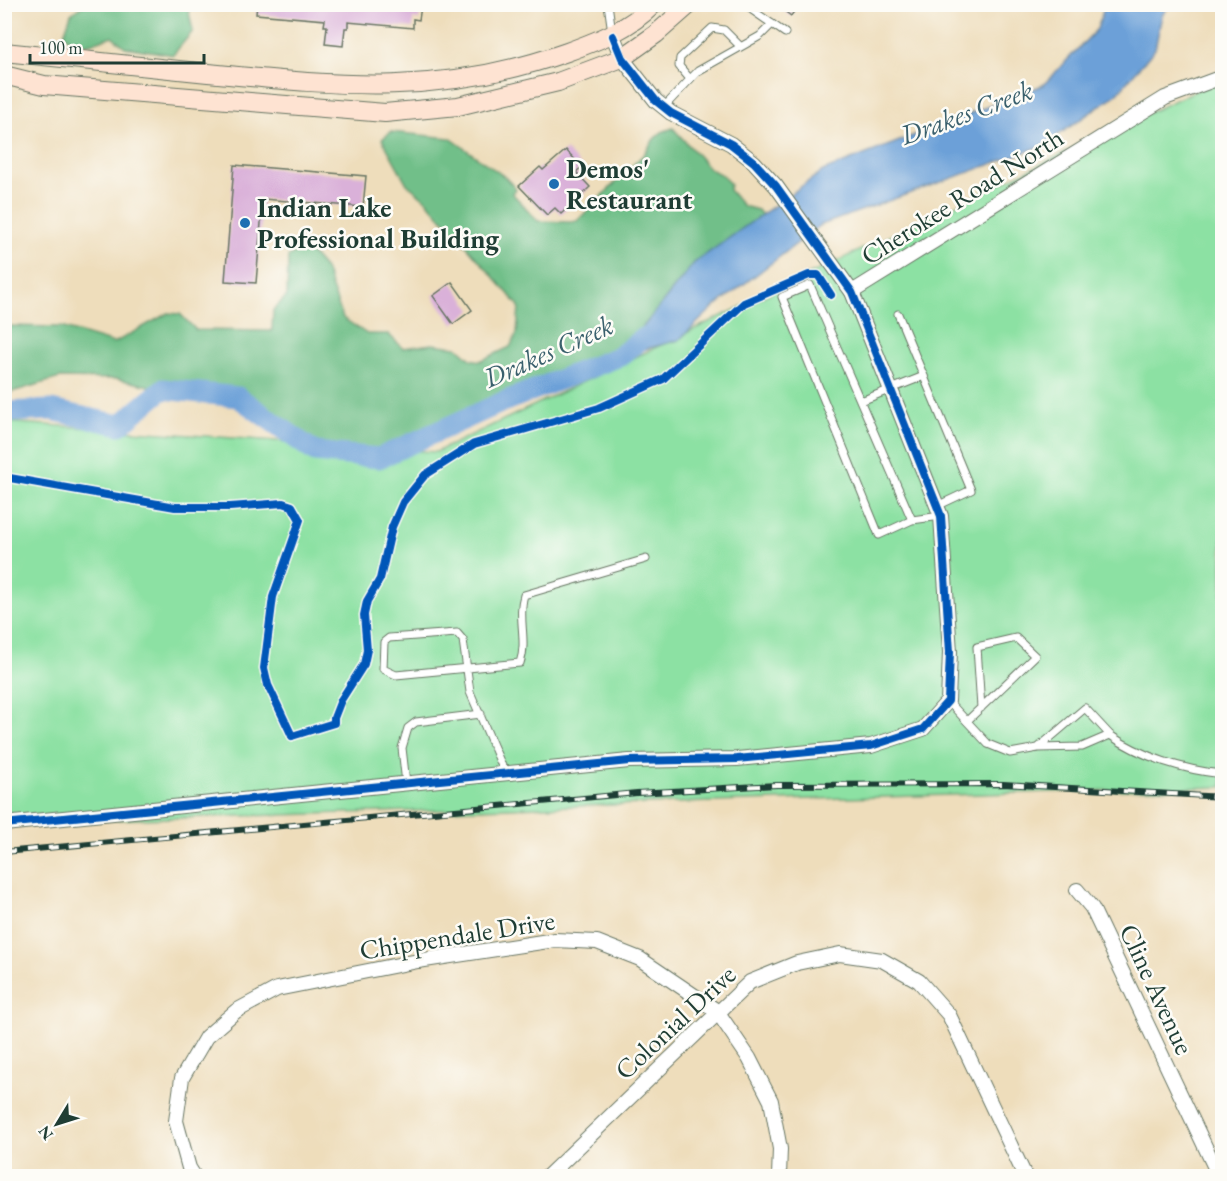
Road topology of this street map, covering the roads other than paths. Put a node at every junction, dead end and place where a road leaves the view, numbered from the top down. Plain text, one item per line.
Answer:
1 (608, 4) edge
2 (654, 4) edge
3 (690, 4) edge
4 (749, 4) edge
5 (772, 24) junction
6 (785, 33) dead end
7 (613, 36) junction
8 (740, 46) junction
9 (4, 52) edge
10 (622, 58) junction
11 (224, 74) junction
12 (4, 75) edge
13 (1222, 77) edge
14 (690, 79) junction
15 (222, 99) junction
16 (664, 107) junction
17 (852, 292) junction
18 (898, 314) dead end
19 (924, 376) junction
20 (891, 389) junction
21 (861, 401) junction
22 (939, 511) junction
23 (912, 520) junction
24 (646, 559) dead end
25 (467, 669) junction
26 (948, 701) junction
27 (981, 708) junction
28 (481, 714) junction
29 (967, 721) junction
30 (1110, 735) junction
31 (1038, 748) junction
32 (505, 773) junction
33 (1222, 774) edge
34 (406, 783) junction
35 (4, 824) edge
36 (1077, 890) dead end
37 (717, 1011) junction
38 (194, 1176) edge
39 (548, 1176) edge
40 (780, 1176) edge
41 (1025, 1176) edge
42 (1219, 1176) edge

1 - 7 lane
2 - 7 main road
3 - 10 main road
4 - 5 lane
5 - 6 lane
5 - 8 lane
7 - 10 street, Cherokee Road North
7 - 11 main road
8 - 14 lane
8 - 14 lane
9 - 11 main road
10 - 15 main road
10 - 16 street, Cherokee Road North
11 - 15 main road
12 - 15 main road
13 - 17 street, Cherokee Road North
14 - 16 lane
16 - 17 street, Cherokee Road North
17 - 20 street
18 - 19 lane
19 - 20 lane
19 - 22 lane
20 - 21 lane
20 - 22 street
21 - 23 lane
21 - 23 lane
22 - 23 lane
22 - 26 street
24 - 25 lane
25 - 25 lane
25 - 28 lane
26 - 29 lane
26 - 32 street
27 - 27 lane
27 - 29 lane
28 - 32 lane
28 - 34 lane
29 - 31 lane
30 - 31 lane
30 - 31 lane
30 - 33 lane
32 - 34 street
34 - 35 street
36 - 42 street, Cline Avenue
37 - 38 street, Chippendale Drive
37 - 39 street, Colonial Drive
37 - 40 street, Chippendale Drive
37 - 41 street, Colonial Drive

